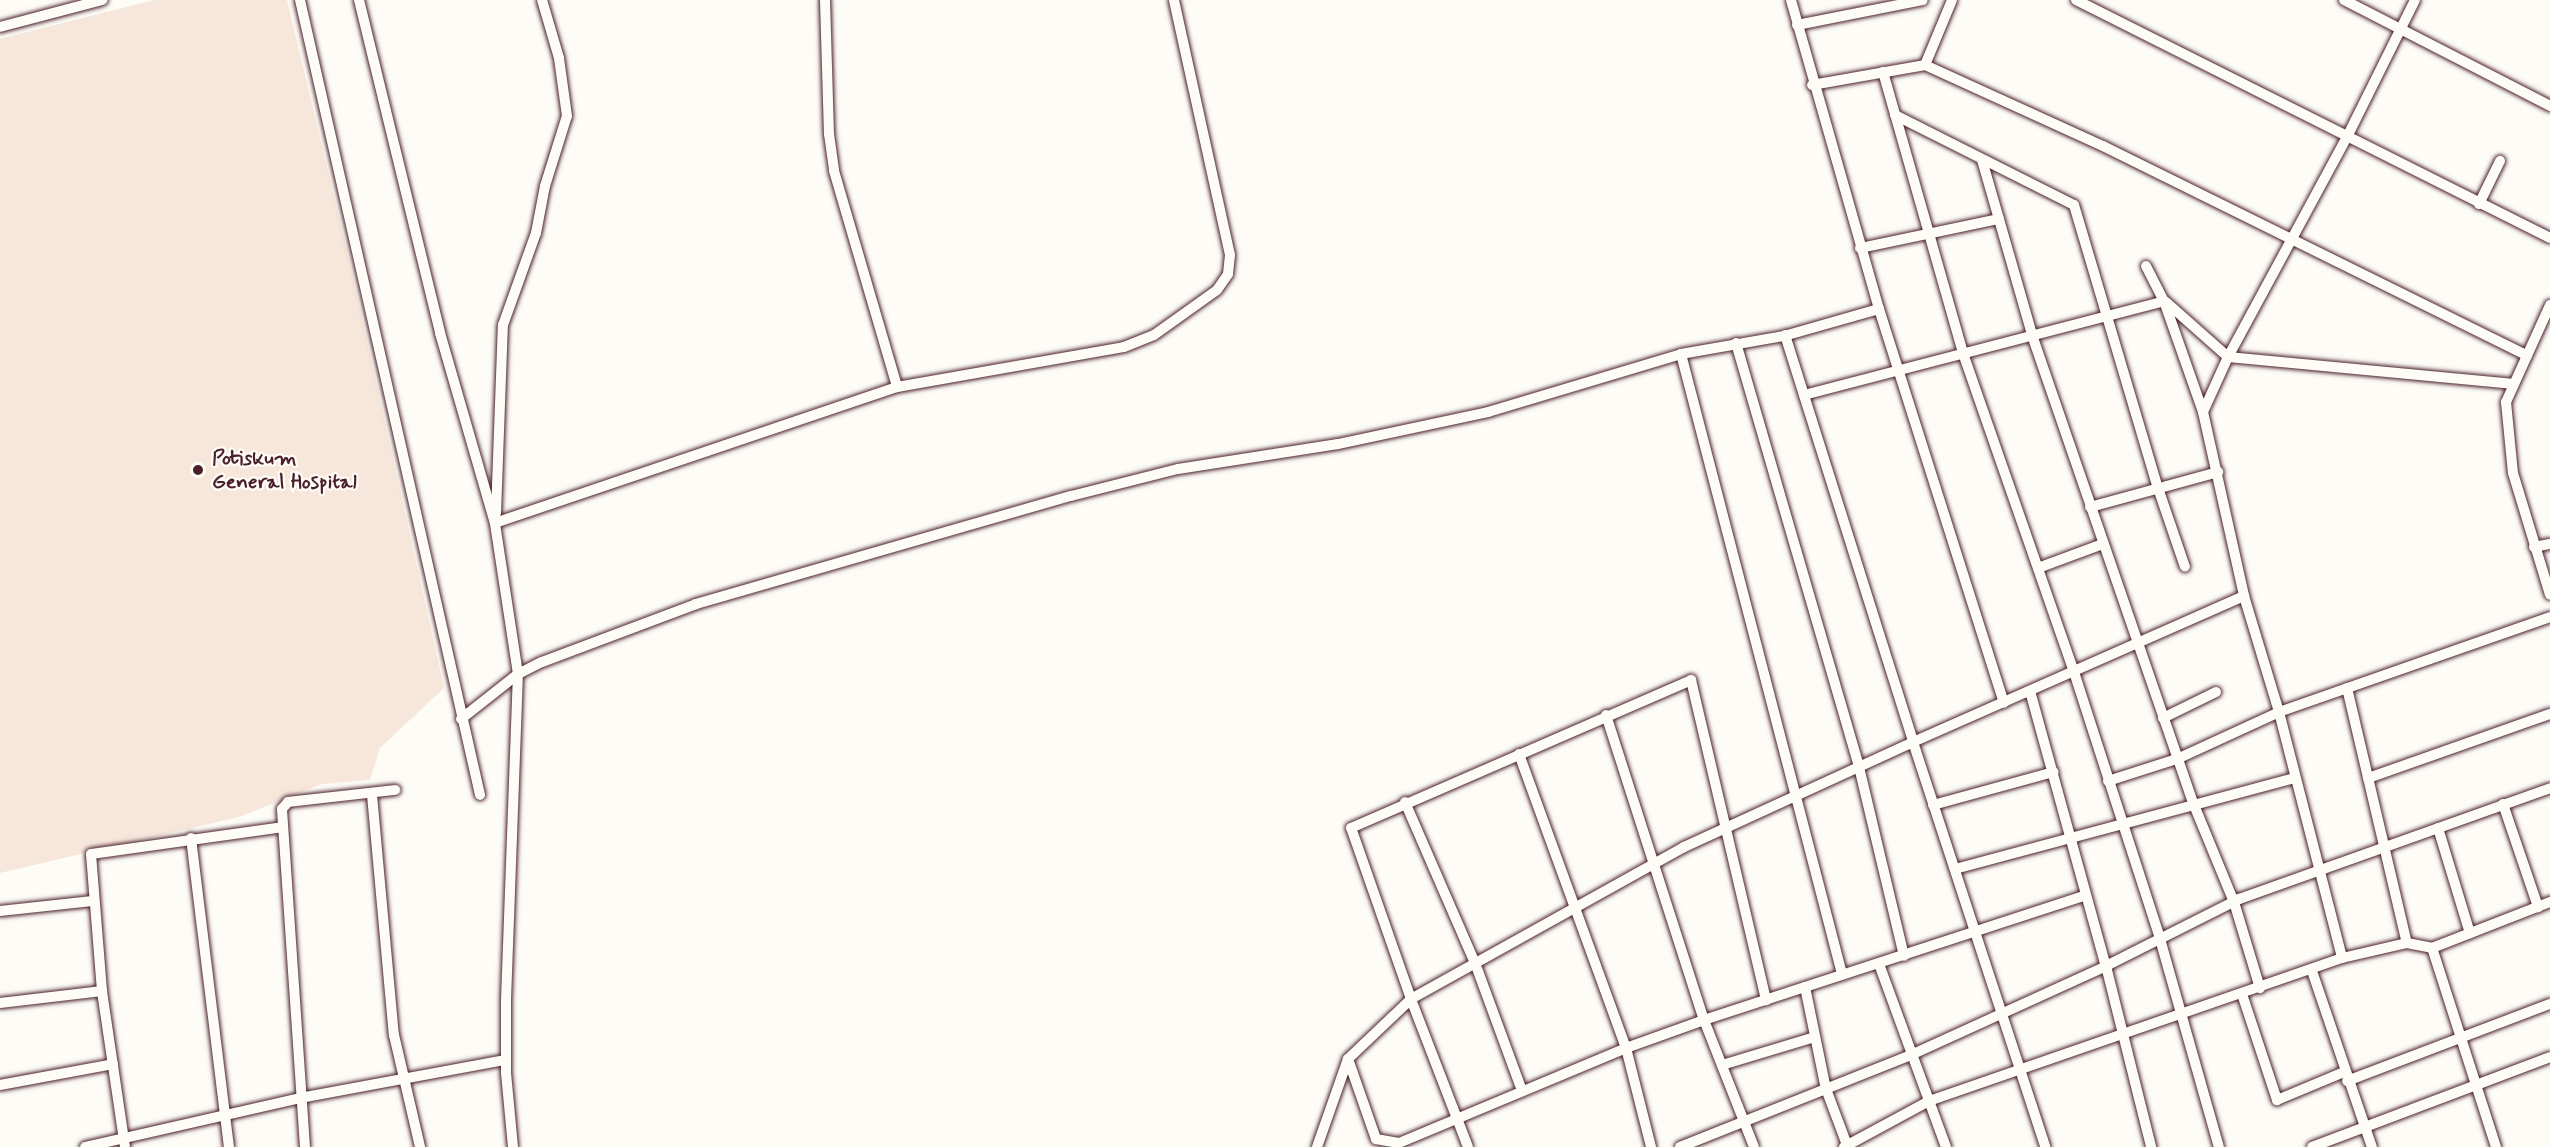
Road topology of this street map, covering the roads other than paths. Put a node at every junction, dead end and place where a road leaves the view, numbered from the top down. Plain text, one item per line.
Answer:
1 (102, 0) edge
2 (300, 0) edge
3 (359, 0) edge
4 (542, 0) edge
5 (825, 0) edge
6 (1174, 0) edge
7 (1791, 0) edge
8 (1923, 0) edge
9 (1952, 0) edge
10 (2076, 0) edge
11 (2344, 0) edge
12 (2415, 0) edge
13 (1797, 25) junction
14 (0, 27) edge
15 (2400, 29) junction
16 (1925, 65) junction
17 (1883, 72) junction
18 (1812, 85) junction
19 (2550, 106) edge
20 (1895, 115) junction
21 (2347, 137) junction
22 (1982, 160) junction
23 (2500, 161) dead end
24 (2479, 204) junction
25 (1999, 219) junction
26 (1929, 233) junction
27 (2550, 238) edge
28 (2289, 239) junction
29 (1860, 248) junction
30 (2146, 266) dead end
31 (2164, 301) junction
32 (2550, 305) edge
33 (1879, 309) junction
34 (2107, 316) junction
35 (1785, 335) junction
36 (2033, 338) junction
37 (1736, 343) junction
38 (1681, 354) junction
39 (1964, 356) junction
40 (2527, 356) junction
41 (2228, 357) junction
42 (1899, 372) junction
43 (2512, 384) junction
44 (897, 387) junction
45 (1804, 395) junction
46 (2203, 412) junction
47 (2218, 472) junction
48 (2158, 488) junction
49 (2090, 507) junction
50 (495, 522) junction
51 (2103, 544) junction
52 (2550, 544) edge
53 (2534, 548) junction
54 (2185, 567) dead end
55 (2038, 568) junction
56 (2550, 595) edge
57 (2244, 596) junction
58 (2550, 617) edge
59 (2138, 645) junction
60 (2074, 672) junction
61 (518, 674) junction
62 (2347, 688) junction
63 (2030, 691) junction
64 (2216, 692) dead end
65 (2004, 703) junction
66 (2279, 712) junction
67 (2550, 714) edge
68 (1606, 715) junction
69 (2163, 718) junction
70 (461, 719) junction
71 (1913, 742) junction
72 (1519, 754) junction
73 (2177, 759) junction
74 (1859, 766) junction
75 (2054, 772) junction
76 (2295, 778) junction
77 (2368, 778) junction
78 (2108, 781) junction
79 (2550, 788) edge
80 (395, 790) dead end
81 (372, 795) junction
82 (480, 795) dead end
83 (1795, 796) junction
84 (1406, 802) junction
85 (2504, 804) junction
86 (1933, 805) junction
87 (2194, 805) junction
88 (2122, 824) junction
89 (282, 827) junction
90 (1723, 828) junction
91 (2438, 828) junction
92 (191, 838) junction
93 (2068, 839) junction
94 (2385, 847) junction
95 (1653, 865) junction
96 (1955, 869) junction
97 (2319, 871) junction
98 (2084, 897) junction
99 (92, 901) junction
100 (2234, 902) junction
101 (2550, 902) edge
102 (2538, 907) junction
103 (1574, 908) junction
104 (0, 911) edge
105 (1976, 933) junction
106 (2470, 933) junction
107 (2160, 939) junction
108 (2407, 943) junction
109 (2432, 948) junction
110 (1904, 956) junction
111 (2342, 958) junction
112 (1475, 963) junction
113 (1879, 964) junction
114 (2106, 966) junction
115 (2312, 971) junction
116 (1842, 974) junction
117 (1805, 987) junction
118 (2260, 988) junction
119 (102, 991) junction
120 (2242, 994) junction
121 (1411, 999) junction
122 (1766, 1000) junction
123 (0, 1003) edge
124 (2550, 1004) edge
125 (2002, 1013) junction
126 (2181, 1014) junction
127 (1704, 1020) junction
128 (2124, 1036) junction
129 (1815, 1037) junction
130 (2461, 1038) junction
131 (1626, 1048) junction
132 (1911, 1055) junction
133 (2550, 1057) edge
134 (1348, 1059) junction
135 (506, 1060) junction
136 (113, 1064) junction
137 (1722, 1065) junction
138 (2019, 1070) junction
139 (2345, 1076) junction
140 (402, 1081) junction
141 (0, 1085) edge
142 (2478, 1086) junction
143 (1826, 1089) junction
144 (1522, 1091) junction
145 (300, 1098) junction
146 (1929, 1101) junction
147 (223, 1115) junction
148 (1458, 1118) junction
149 (1745, 1123) junction
150 (2364, 1128) junction
151 (124, 1142) edge
152 (1846, 1146) edge
153 (85, 1147) edge
154 (229, 1147) edge
155 (304, 1147) edge
156 (420, 1147) edge
157 (513, 1147) edge
158 (1317, 1147) edge
159 (1468, 1147) edge
160 (1651, 1147) edge
161 (1680, 1147) edge
162 (1754, 1147) edge
163 (1946, 1147) edge
164 (2045, 1147) edge
165 (2151, 1147) edge
166 (2219, 1147) edge
167 (2312, 1147) edge
168 (2372, 1147) edge
169 (2496, 1147) edge

1 - 14 street
2 - 70 street
3 - 50 street
4 - 50 street
5 - 44 street
6 - 44 street
7 - 13 street
8 - 13 street
9 - 16 street
10 - 21 street
11 - 15 street
12 - 15 street
13 - 18 street
15 - 19 street
15 - 21 street
16 - 17 street
16 - 28 street
17 - 18 street
17 - 20 street
18 - 29 street
20 - 22 street
20 - 26 street
21 - 24 street
21 - 28 street
22 - 25 street
22 - 34 street
23 - 24 street
24 - 27 street
25 - 26 street
25 - 36 street
26 - 29 street
26 - 39 street
28 - 40 street
28 - 41 street
29 - 33 street
30 - 31 street
31 - 34 street
31 - 41 street
31 - 46 street
32 - 40 street
33 - 35 street
33 - 42 street
34 - 36 street
34 - 48 street
35 - 37 street
35 - 45 street
36 - 39 street
36 - 49 street
37 - 38 street
37 - 74 street
38 - 61 street
38 - 83 street
39 - 42 street
39 - 55 street
40 - 43 street
41 - 43 street
41 - 46 street
42 - 45 street
42 - 65 street
43 - 53 street
44 - 50 street
45 - 71 street
46 - 47 street
47 - 48 street
47 - 57 street
48 - 49 street
48 - 54 street
49 - 51 street
50 - 61 street
51 - 55 street
51 - 59 street
52 - 53 street
53 - 56 street
55 - 60 street
57 - 59 street
57 - 66 street
58 - 62 street
59 - 60 street
59 - 69 street
60 - 63 street
60 - 78 street
61 - 70 street
61 - 135 street
62 - 66 street
62 - 77 street
63 - 65 street
63 - 75 street
64 - 69 street
65 - 71 street
66 - 73 street
66 - 76 street
67 - 77 street
68 - 72 street
68 - 90 street
68 - 95 street
69 - 73 street
70 - 82 street
71 - 74 street
71 - 86 street
72 - 84 street
72 - 103 street
73 - 78 street
73 - 87 street
74 - 83 street
74 - 110 street
75 - 86 street
75 - 93 street
76 - 87 street
76 - 97 street
77 - 94 street
78 - 88 street
79 - 85 street
80 - 81 street
81 - 89 street
81 - 140 street
83 - 90 street
83 - 116 street
84 - 112 street
84 - 121 street
85 - 91 street
85 - 102 street
86 - 96 street
87 - 88 street
87 - 100 street
88 - 93 street
88 - 107 street
89 - 92 street
89 - 145 street
90 - 95 street
90 - 122 street
91 - 94 street
91 - 106 street
92 - 99 street
92 - 147 street
93 - 96 street
93 - 98 street
94 - 97 street
94 - 108 street
95 - 103 street
95 - 127 street
96 - 105 street
97 - 100 street
97 - 111 street
98 - 105 street
98 - 114 street
99 - 104 street
99 - 119 street
100 - 107 street
100 - 118 street
101 - 102 street
102 - 106 street
103 - 112 street
103 - 131 street
105 - 110 street
105 - 125 street
106 - 109 street
107 - 114 street
107 - 126 street
108 - 109 street
108 - 111 street
109 - 130 street
110 - 113 street
111 - 115 street
112 - 121 street
112 - 144 street
113 - 116 street
113 - 132 street
114 - 125 street
114 - 128 street
115 - 118 street
115 - 139 street
116 - 117 street
117 - 122 street
117 - 129 street
118 - 120 street
119 - 123 street
119 - 136 street
120 - 126 street
120 - 139 street
121 - 134 street
121 - 148 street
122 - 127 street
124 - 130 street
125 - 132 street
125 - 138 street
126 - 128 street
126 - 166 street
127 - 131 street
127 - 137 street
128 - 138 street
128 - 165 street
129 - 137 street
129 - 143 street
130 - 139 street
130 - 142 street
131 - 144 street
131 - 160 street
132 - 143 street
132 - 146 street
133 - 142 street
134 - 148 street
134 - 158 street
135 - 140 street
135 - 157 street
136 - 141 street
136 - 151 street
137 - 149 street
138 - 146 street
138 - 164 street
139 - 150 street
140 - 145 street
140 - 156 street
142 - 150 street
142 - 169 street
143 - 149 street
143 - 152 street
144 - 148 street
145 - 147 street
145 - 155 street
146 - 152 street
146 - 163 street
147 - 151 street
147 - 154 street
148 - 159 street
149 - 161 street
149 - 162 street
150 - 167 street
150 - 168 street
151 - 153 street

